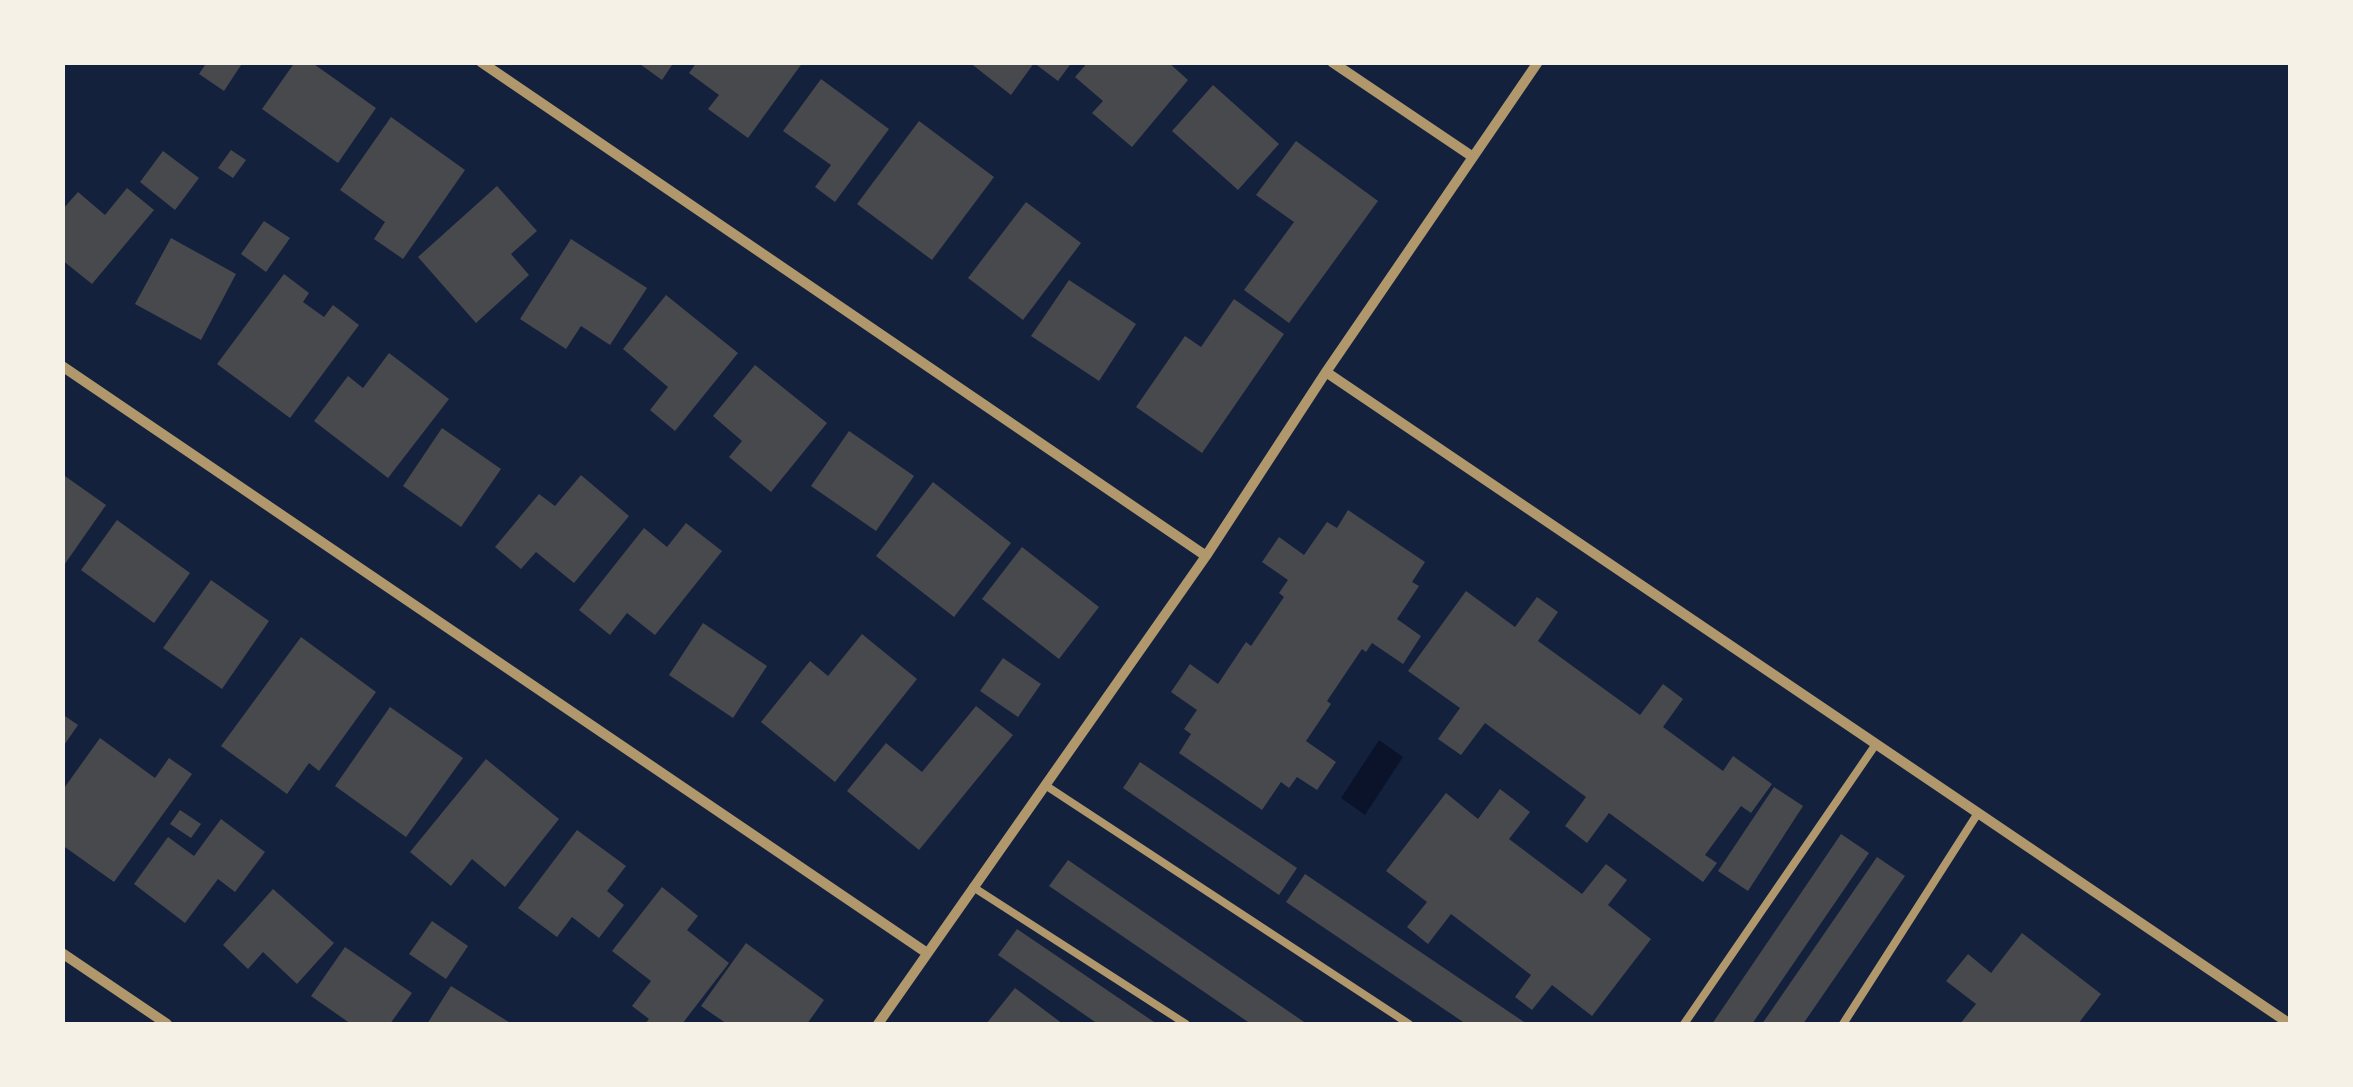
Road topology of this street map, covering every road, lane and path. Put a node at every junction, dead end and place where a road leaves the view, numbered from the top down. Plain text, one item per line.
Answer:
1 (481, 62) edge
2 (1332, 62) edge
3 (1538, 62) edge
4 (1473, 158) junction
5 (62, 366) edge
6 (1326, 372) junction
7 (1206, 556) junction
8 (1876, 744) junction
9 (1045, 786) junction
10 (1978, 813) junction
11 (974, 888) junction
12 (928, 952) junction
13 (62, 953) edge
14 (167, 1024) edge
15 (878, 1024) edge
16 (1186, 1024) edge
17 (1409, 1024) edge
18 (1684, 1024) edge
19 (1843, 1024) edge
20 (2290, 1024) edge

1 - 7 street
2 - 4 street
3 - 4 street
4 - 6 street
5 - 12 street
6 - 7 street
6 - 8 street
7 - 9 street
8 - 10 street
8 - 18 lane
9 - 11 street
9 - 17 lane
10 - 19 lane
10 - 20 street
11 - 12 street
11 - 16 lane
12 - 15 street
13 - 14 street

